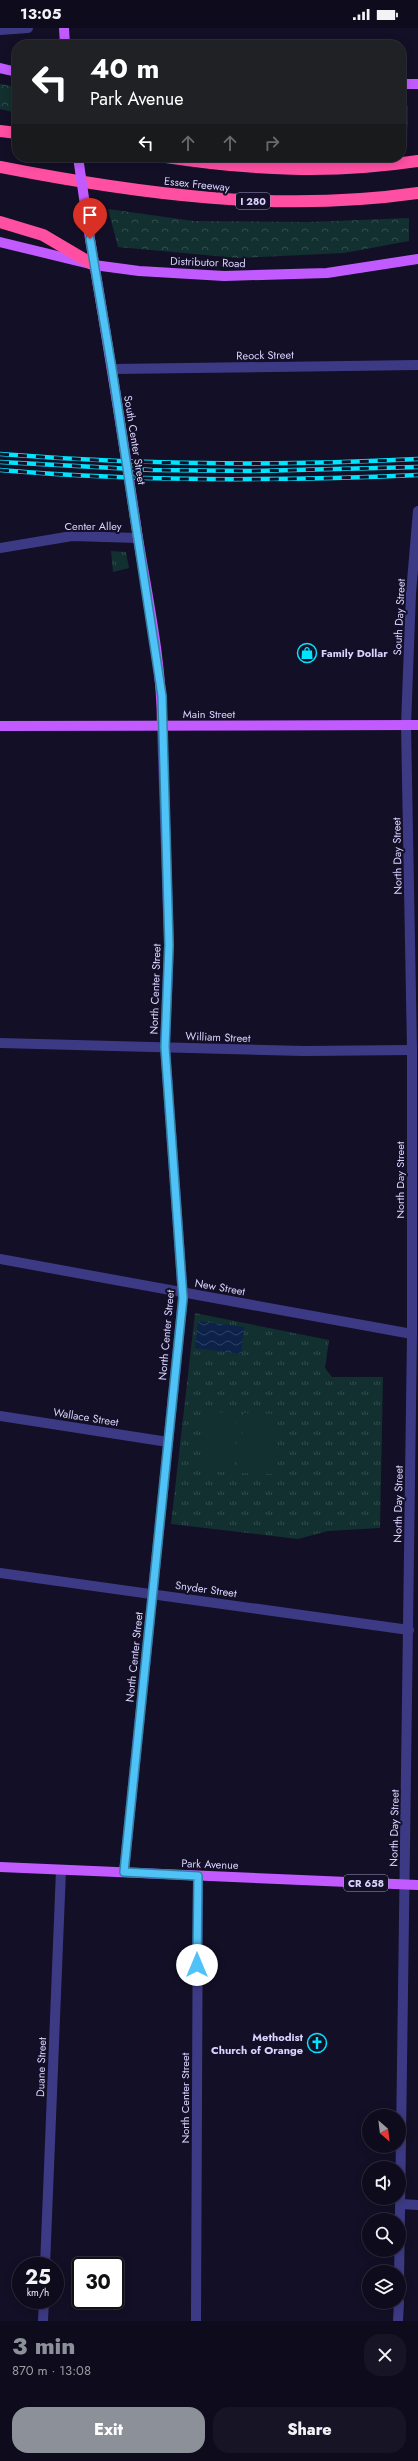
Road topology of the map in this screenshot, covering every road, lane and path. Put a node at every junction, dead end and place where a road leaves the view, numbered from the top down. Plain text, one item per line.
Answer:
1 (28, 28) edge
2 (64, 28) edge
3 (0, 30) edge
4 (65, 40) edge
5 (0, 68) edge
6 (12, 71) edge
7 (406, 84) edge
8 (418, 84) edge
9 (0, 131) edge
10 (12, 132) edge
11 (418, 161) edge
12 (79, 162) edge
13 (197, 162) edge
14 (0, 167) edge
15 (418, 193) edge
16 (0, 222) edge
17 (0, 242) edge
18 (418, 259) edge
19 (94, 264) junction
20 (418, 365) edge
21 (112, 369) junction
22 (418, 511) edge
23 (417, 522) edge
24 (138, 538) junction
25 (0, 548) edge
26 (406, 725) junction
27 (418, 725) edge
28 (0, 726) edge
29 (162, 726) junction
30 (0, 1043) edge
31 (165, 1047) junction
32 (412, 1050) junction
33 (0, 1260) edge
34 (183, 1292) junction
35 (412, 1334) junction
36 (0, 1416) edge
37 (415, 1426) edge
38 (168, 1442) junction
39 (0, 1573) edge
40 (153, 1594) junction
41 (409, 1630) junction
42 (0, 1867) edge
43 (61, 1870) junction
44 (124, 1872) junction
45 (198, 1876) junction
46 (405, 1884) junction
47 (418, 1885) edge
48 (402, 2161) edge
49 (406, 2204) edge
50 (401, 2205) edge
51 (418, 2205) edge
52 (45, 2257) edge
53 (399, 2265) edge
54 (44, 2309) edge
55 (399, 2309) edge
56 (43, 2321) edge
57 (196, 2321) edge
58 (398, 2321) edge

1 - 3 street
2 - 4 main road
5 - 6 main road
7 - 8 main road
9 - 10 highway
11 - 13 highway, Essex Freeway
12 - 19 main road, South Center Street, bridge
14 - 15 highway, Essex Freeway / I 280
16 - 19 highway
17 - 19 main road, Distributor Road
18 - 19 main road, Distributor Road
19 - 21 main road, South Center Street
20 - 21 street, Reock Street
21 - 24 main road, South Center Street
22 - 23 street, South Day Street
23 - 26 street, South Day Street
24 - 25 street, Center Alley
24 - 29 main road, South Center Street
26 - 27 main road, Main Street
26 - 29 main road, Main Street
26 - 32 street, North Day Street
28 - 29 main road, Main Street
29 - 31 street, North Center Street
30 - 31 street, William Street
31 - 32 street, William Street
31 - 34 street, North Center Street
32 - 35 street, North Day Street
33 - 34 street, New Street
34 - 35 street, New Street
34 - 38 street, North Center Street
35 - 37 street, North Day Street
36 - 38 street, Wallace Street
37 - 41 street, North Day Street
38 - 40 street, North Center Street
39 - 40 street, Snyder Street
40 - 41 street, Snyder Street
40 - 44 street, North Center Street
41 - 46 street, North Day Street
42 - 43 main road, Park Avenue / CR 658
43 - 44 main road, Park Avenue / CR 658
43 - 52 street, Duane Street
44 - 45 main road, Park Avenue / CR 658
45 - 46 main road, Park Avenue / CR 658
45 - 57 street, North Center Street
46 - 47 main road, Park Avenue / CR 658
46 - 48 street, North Day Street
49 - 51 street
50 - 53 street, North Day Street
54 - 56 street
55 - 58 street

